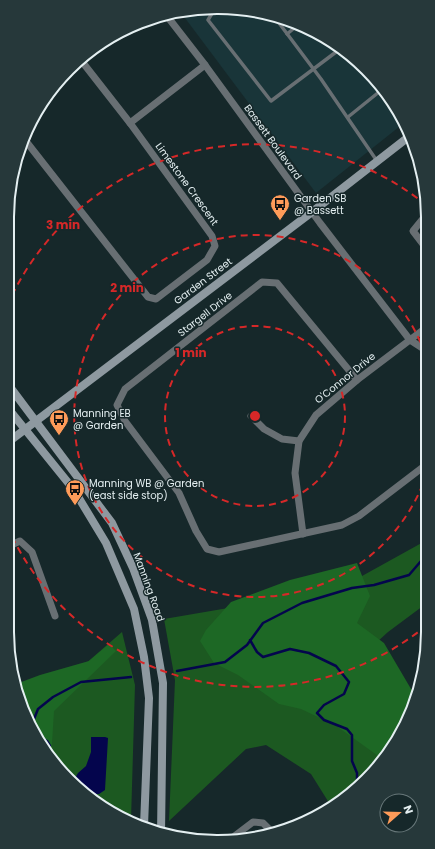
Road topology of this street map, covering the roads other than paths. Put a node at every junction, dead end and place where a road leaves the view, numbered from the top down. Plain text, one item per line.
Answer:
1 (212, 14) edge
2 (170, 20) edge
3 (280, 24) edge
4 (294, 29) edge
5 (287, 34) junction
6 (336, 52) edge
7 (84, 64) edge
8 (205, 65) junction
9 (313, 68) junction
10 (378, 93) edge
11 (348, 117) junction
12 (130, 123) junction
13 (406, 139) edge
14 (28, 144) edge
15 (377, 161) junction
16 (312, 212) junction
17 (421, 222) edge
18 (421, 241) edge
19 (421, 332) edge
20 (410, 340) junction
21 (421, 347) edge
22 (357, 380) junction
23 (14, 392) edge
24 (14, 415) edge
25 (251, 416) dead end
26 (35, 420) junction
27 (25, 429) junction
28 (14, 438) edge
29 (299, 441) junction
30 (421, 469) edge
31 (303, 534) junction
32 (14, 544) edge
33 (55, 616) dead end
34 (144, 821) edge
35 (161, 827) edge
36 (268, 828) edge
37 (237, 834) edge

1 - 9 lane
2 - 8 street, Bassett Boulevard
3 - 5 lane
4 - 5 lane
5 - 9 lane
6 - 9 lane
7 - 12 street, Limestone Crescent
8 - 12 street
8 - 16 street, Bassett Boulevard
9 - 11 lane
10 - 11 lane
11 - 15 lane
12 - 14 street, Limestone Crescent
13 - 15 main road, Garden Street
15 - 16 main road, Garden Street
16 - 20 street, Bassett Boulevard
16 - 26 main road, Garden Street
17 - 18 street
19 - 20 street, O'Connor Drive
20 - 21 street, Bassett Boulevard
20 - 22 street, O'Connor Drive
22 - 29 street, O'Connor Drive
22 - 31 street, Stargell Drive
23 - 26 main road, Manning Road
24 - 27 main road
25 - 29 street
26 - 27 main road, Garden Street
26 - 35 main road, Manning Road
27 - 28 main road, Garden Street
27 - 34 main road
29 - 31 street, O'Connor Drive
30 - 31 street, Stargell Drive
32 - 33 street
36 - 37 street

